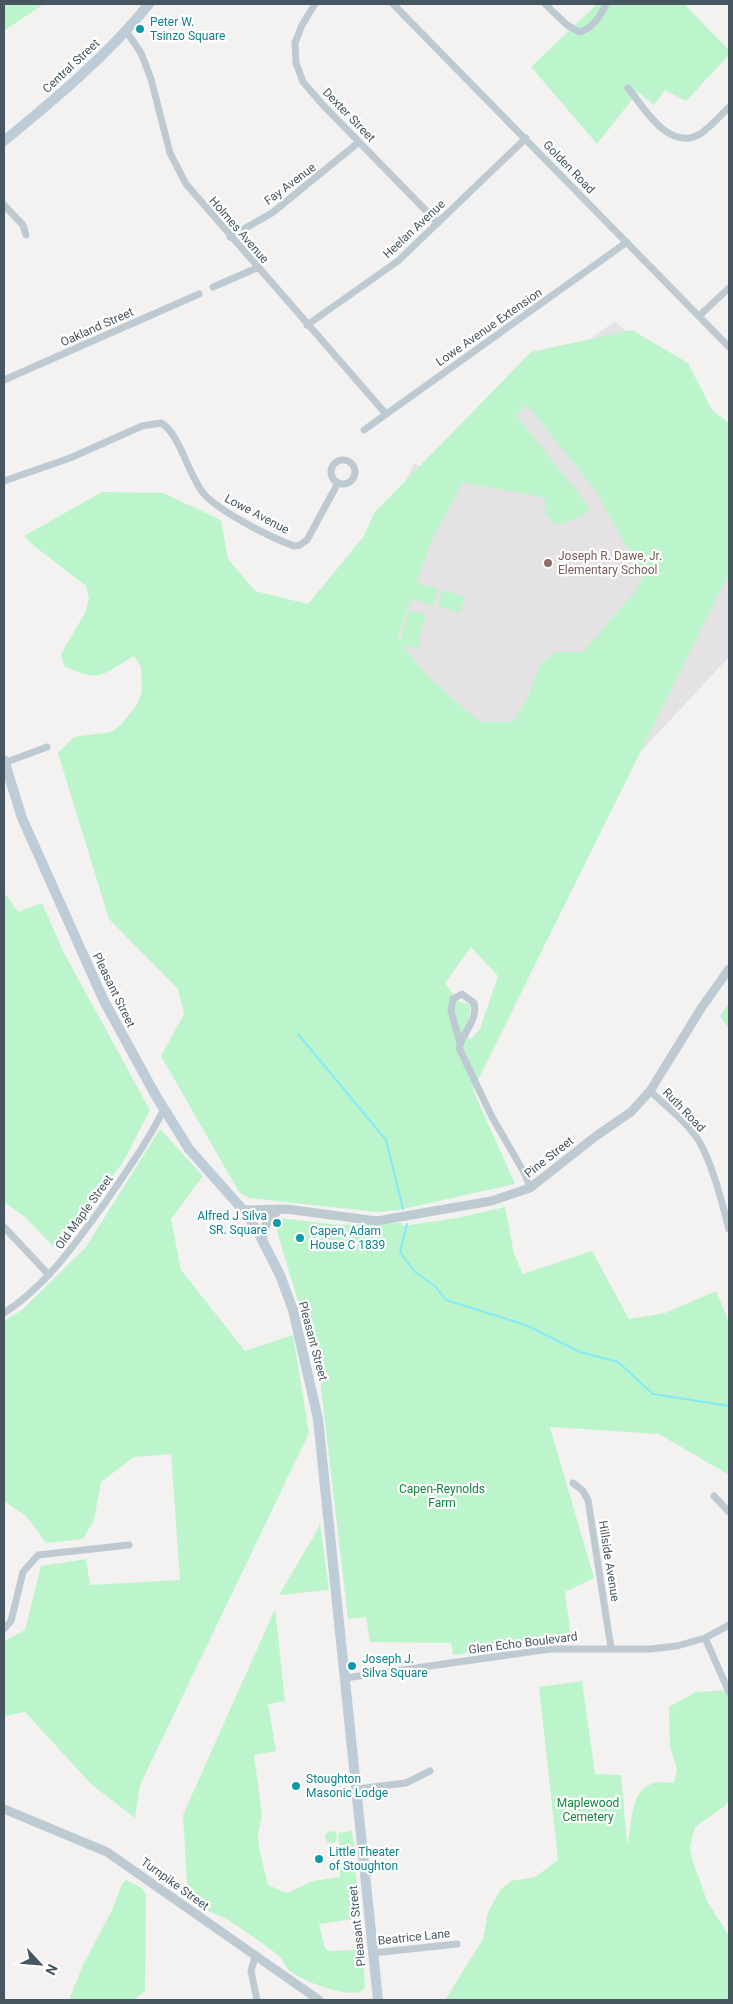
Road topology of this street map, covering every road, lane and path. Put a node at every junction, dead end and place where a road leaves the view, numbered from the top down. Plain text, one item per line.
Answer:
1 (149, 4) edge
2 (315, 4) edge
3 (393, 4) edge
4 (545, 4) edge
5 (606, 4) edge
6 (126, 31) junction
7 (628, 88) dead end
8 (729, 108) edge
9 (526, 138) junction
10 (4, 141) edge
11 (359, 142) junction
12 (4, 205) edge
13 (438, 223) junction
14 (26, 235) dead end
15 (230, 237) junction
16 (627, 242) junction
17 (257, 268) junction
18 (212, 288) dead end
19 (729, 288) edge
20 (199, 294) dead end
21 (699, 316) junction
22 (307, 324) junction
23 (729, 347) edge
24 (4, 380) edge
25 (386, 414) junction
26 (364, 430) dead end
27 (4, 481) edge
28 (338, 482) dead end
29 (47, 747) dead end
30 (4, 762) edge
31 (729, 969) edge
32 (460, 1043) junction
33 (650, 1091) junction
34 (164, 1109) junction
35 (530, 1188) junction
36 (279, 1209) junction
37 (243, 1210) junction
38 (4, 1227) edge
39 (729, 1229) edge
40 (262, 1240) junction
41 (49, 1275) junction
42 (4, 1313) edge
43 (573, 1483) dead end
44 (714, 1496) dead end
45 (729, 1512) edge
46 (129, 1546) dead end
47 (729, 1625) edge
48 (4, 1629) edge
49 (704, 1638) junction
50 (611, 1648) junction
51 (345, 1678) junction
52 (729, 1692) edge
53 (430, 1771) dead end
54 (356, 1789) junction
55 (4, 1810) edge
56 (458, 1944) dead end
57 (373, 1953) junction
58 (255, 1957) junction
59 (257, 2000) edge
60 (320, 2000) edge
61 (378, 2000) edge

1 - 6 main road, Central Street
2 - 11 street, Dexter Street
3 - 9 street, Golden Road
4 - 5 street
6 - 10 main road, Central Street
6 - 15 street, Holmes Avenue
7 - 8 street
9 - 13 street, Heelan Avenue
9 - 16 street, Golden Road
11 - 13 street, Dexter Street
11 - 15 street, Fay Avenue
12 - 14 street
13 - 22 street, Heelan Avenue
15 - 17 street, Holmes Avenue
16 - 21 street, Golden Road
16 - 25 street, Lowe Avenue Extension
17 - 18 street
17 - 22 street, Holmes Avenue
19 - 21 street
20 - 24 street, Oakland Street
21 - 23 street, Golden Road
22 - 25 street, Holmes Avenue
25 - 26 street, Lowe Avenue Extension
27 - 28 street, Lowe Avenue
29 - 30 street
30 - 34 main road, Pleasant Street
31 - 33 street, Pine Street
32 - 32 street
32 - 35 street
33 - 35 street, Pine Street
33 - 39 street, Ruth Road
34 - 37 main road, Pleasant Street
34 - 41 street, Old Maple Street
35 - 36 street, Pine Street
36 - 37 street, Pine Street
36 - 40 street
37 - 40 main road, Pleasant Street
38 - 41 street
40 - 51 main road, Pleasant Street
41 - 42 street, Old Maple Street
43 - 50 street, Hillside Avenue
44 - 45 street
46 - 48 street
47 - 49 street, Glen Echo Boulevard
49 - 50 street, Glen Echo Boulevard
49 - 52 street
50 - 51 street, Glen Echo Boulevard
51 - 54 main road, Pleasant Street
53 - 54 street
54 - 57 main road, Pleasant Street
55 - 58 street, Turnpike Street
56 - 57 street, Beatrice Lane
57 - 61 main road, Pleasant Street
58 - 59 street
58 - 60 street, Turnpike Street

